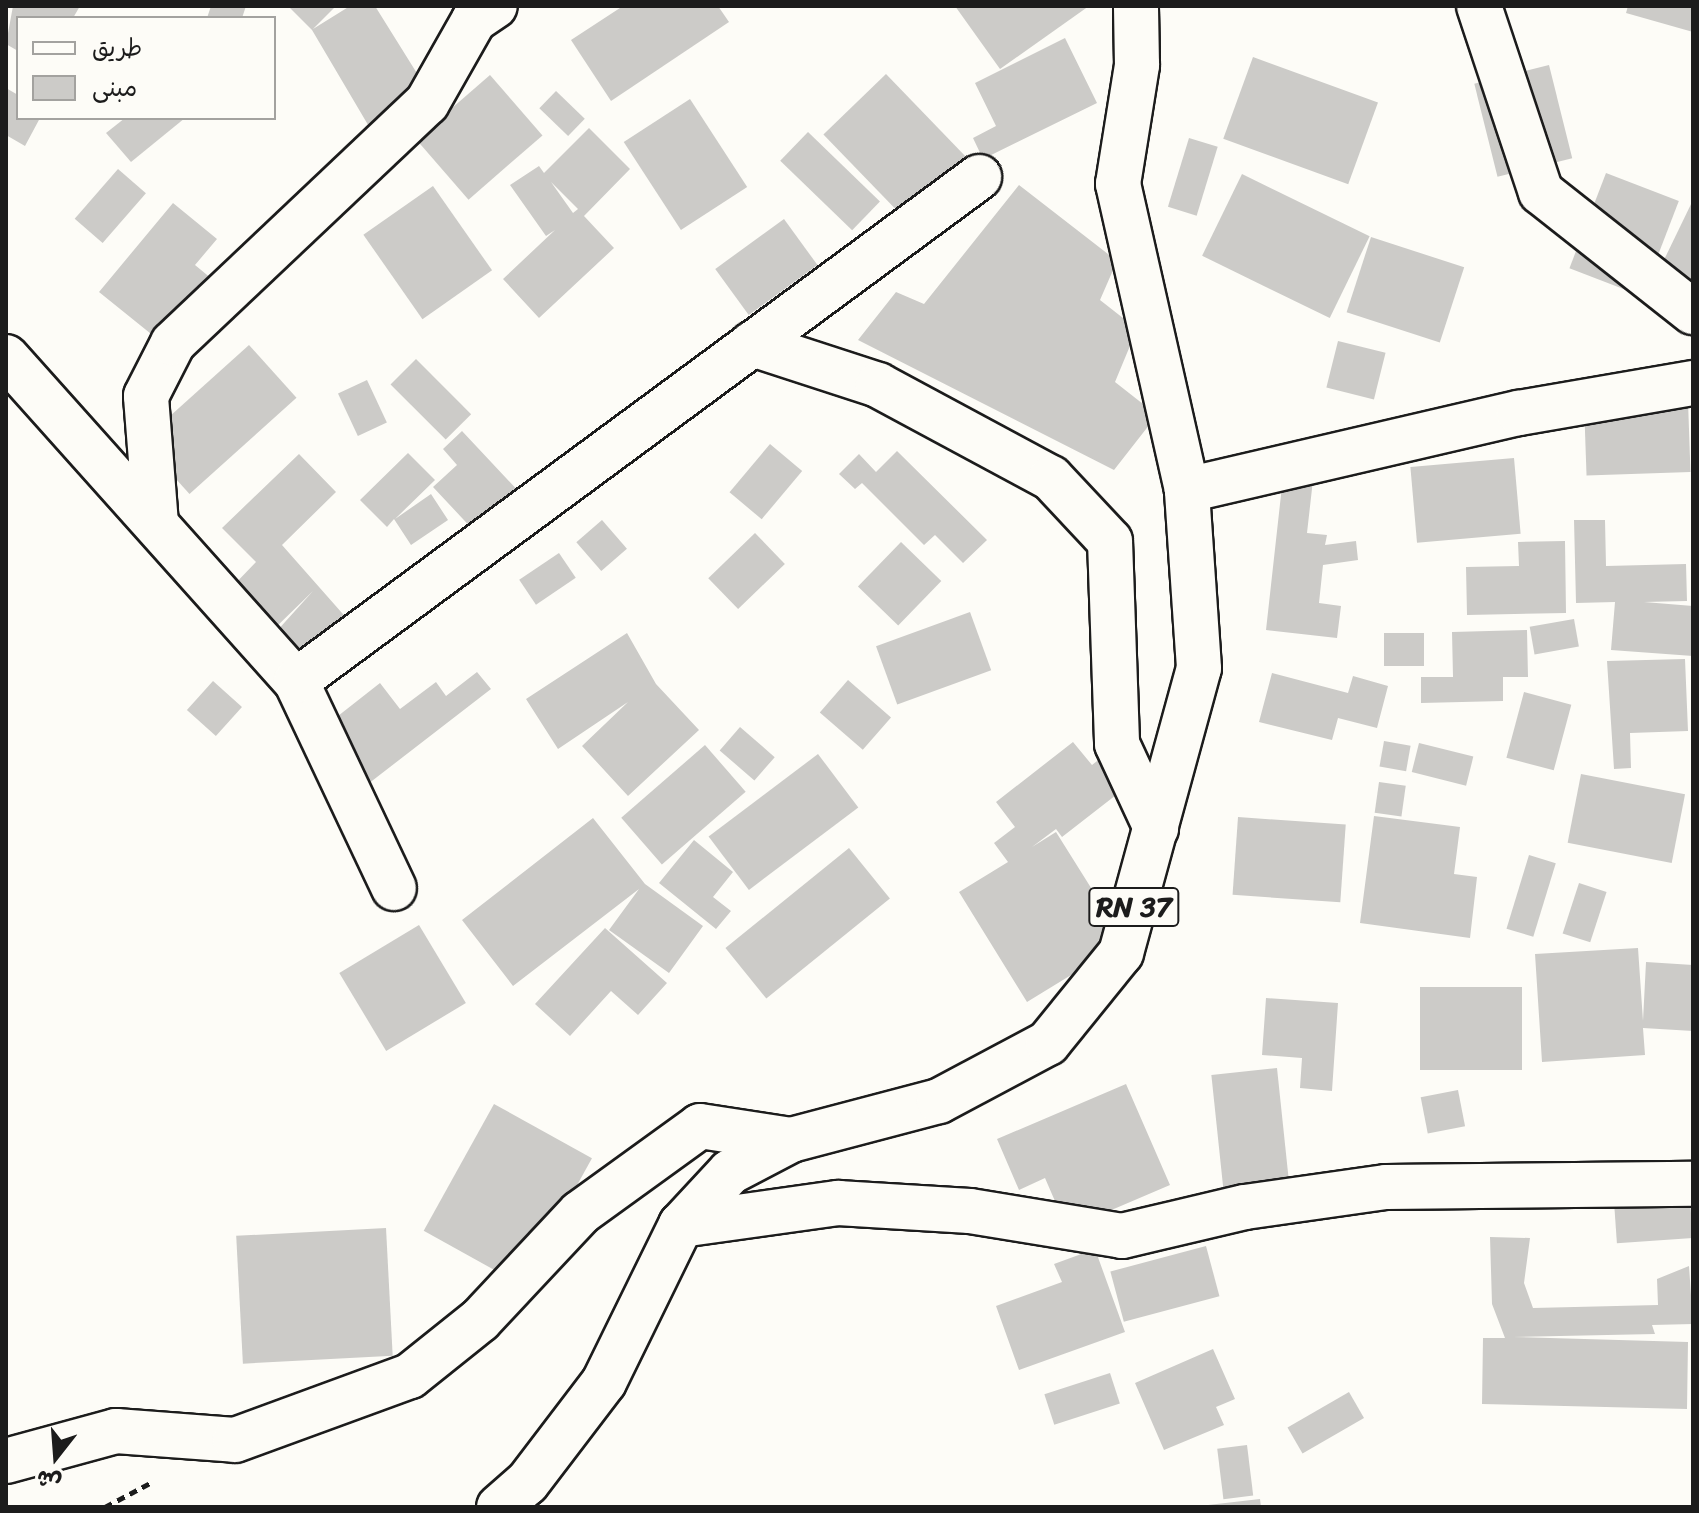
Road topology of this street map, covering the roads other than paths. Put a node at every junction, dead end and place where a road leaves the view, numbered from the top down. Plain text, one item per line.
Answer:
1 (495, 6) edge
2 (1136, 6) edge
3 (1479, 6) edge
4 (979, 177) dead end
5 (1693, 312) edge
6 (752, 344) junction
7 (6, 357) edge
8 (1693, 383) edge
9 (1187, 490) junction
10 (156, 524) junction
11 (296, 681) junction
12 (1156, 828) junction
13 (394, 888) dead end
14 (791, 1140) junction
15 (1693, 1184) edge
16 (681, 1225) junction
17 (6, 1461) edge
18 (499, 1507) edge

1 - 10 street
2 - 9 street, RN 37
3 - 5 street
4 - 6 street
6 - 11 street
6 - 12 street
7 - 10 street
8 - 9 street
9 - 12 street, RN 37
10 - 11 street
11 - 13 street
12 - 14 street, RN 37
14 - 16 street, RN 37
14 - 17 street
15 - 16 street
16 - 18 street, RN 37

